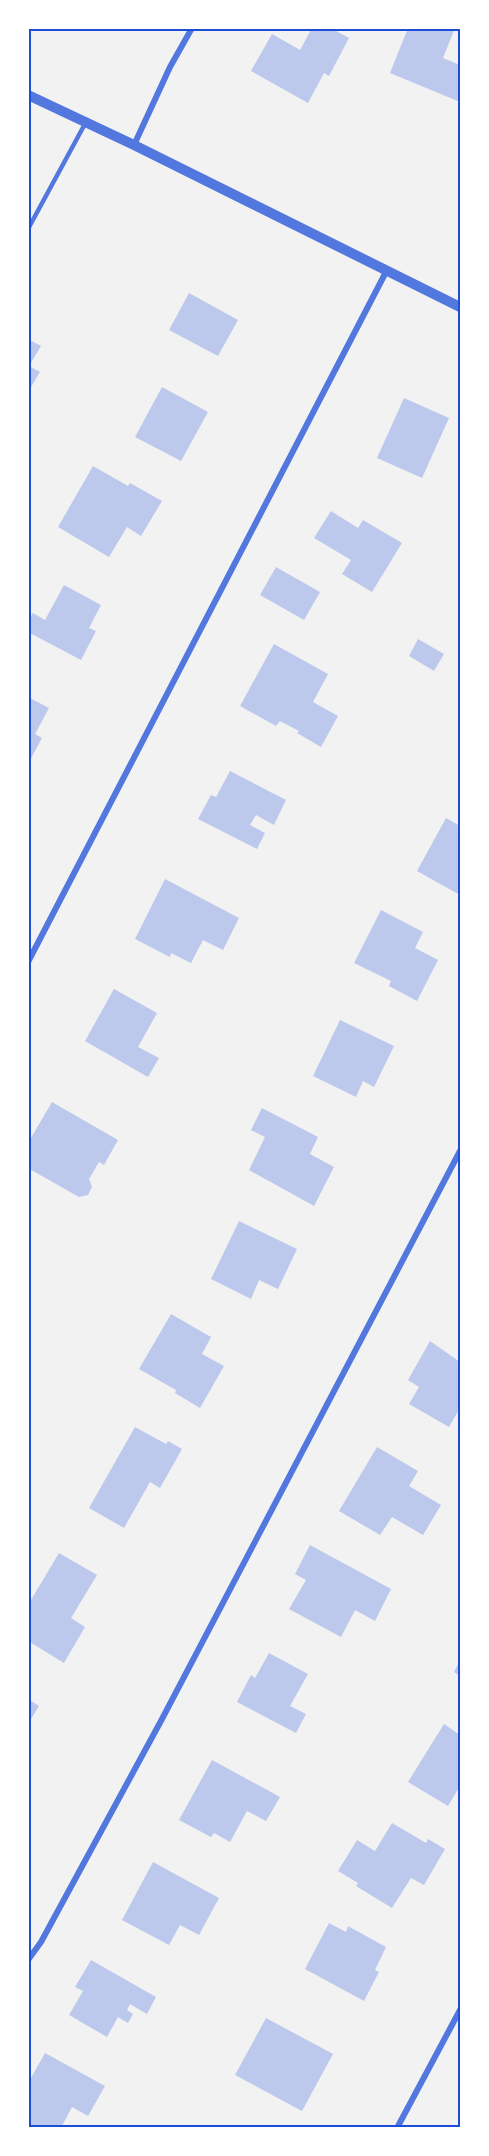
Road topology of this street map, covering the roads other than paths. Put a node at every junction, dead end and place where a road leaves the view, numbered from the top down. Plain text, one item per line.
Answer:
1 (192, 28) edge
2 (28, 95) edge
3 (86, 122) junction
4 (134, 145) junction
5 (28, 229) edge
6 (387, 270) junction
7 (460, 307) edge
8 (28, 962) edge
9 (460, 1151) edge
10 (28, 1960) edge
11 (460, 2010) edge
12 (397, 2127) edge

1 - 4 street
2 - 3 street
3 - 4 street
3 - 5 lane
4 - 6 street
6 - 7 street
6 - 8 street
9 - 10 street
11 - 12 street

